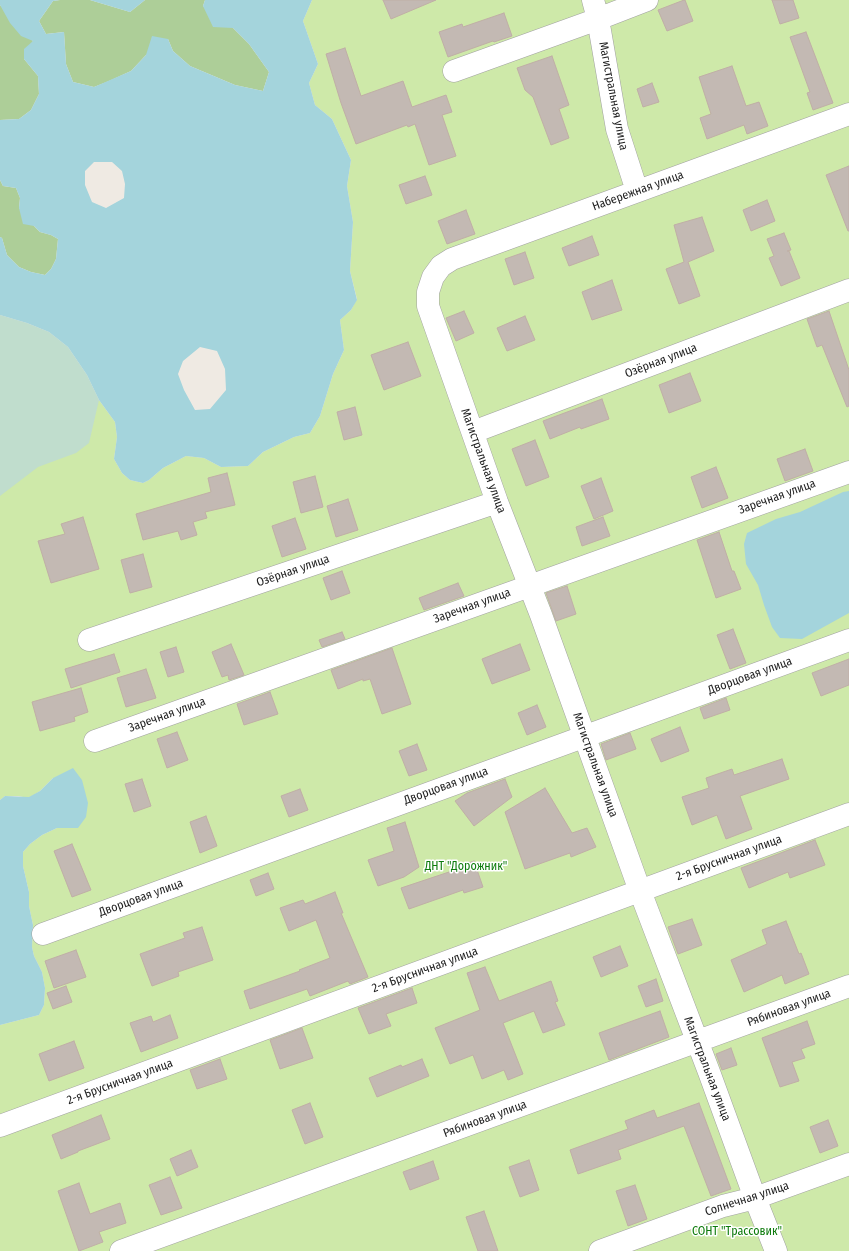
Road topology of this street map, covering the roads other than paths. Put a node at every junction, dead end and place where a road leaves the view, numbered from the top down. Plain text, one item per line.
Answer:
1 (647, 0) edge
2 (596, 10) edge
3 (454, 71) dead end
4 (849, 114) edge
5 (636, 191) junction
6 (433, 277) joint
7 (849, 290) edge
8 (473, 432) junction
9 (849, 472) edge
10 (497, 502) junction
11 (529, 586) junction
12 (89, 640) dead end
13 (849, 640) edge
14 (584, 736) junction
15 (95, 740) dead end
16 (849, 814) edge
17 (640, 891) junction
18 (43, 934) dead end
19 (849, 986) edge
20 (696, 1041) junction
21 (0, 1126) edge
22 (849, 1164) edge
23 (754, 1198) junction
24 (120, 1251) edge
25 (600, 1251) edge
26 (776, 1251) edge

1 - 2 street
2 - 3 street
2 - 5 street, Магистральная улица
4 - 5 street, Набережная улица
5 - 6 street, Набережная улица
6 - 8 street, Магистральная улица
7 - 8 street, Озёрная улица
8 - 10 street, Магистральная улица
9 - 11 street, Заречная улица
10 - 11 street, Магистральная улица
10 - 12 street, Озёрная улица
11 - 14 street, Магистральная улица
11 - 15 street, Заречная улица
13 - 14 street, Дворцовая улица
14 - 17 street, Магистральная улица
14 - 18 street, Дворцовая улица
16 - 17 street, 2-я Брусничная улица
17 - 20 street, Магистральная улица
17 - 21 street, 2-я Брусничная улица
19 - 20 street, Рябиновая улица
20 - 23 street, Магистральная улица
20 - 24 street, Рябиновая улица
22 - 23 street, Солнечная улица
23 - 25 street, Солнечная улица
23 - 26 street, Магистральная улица

